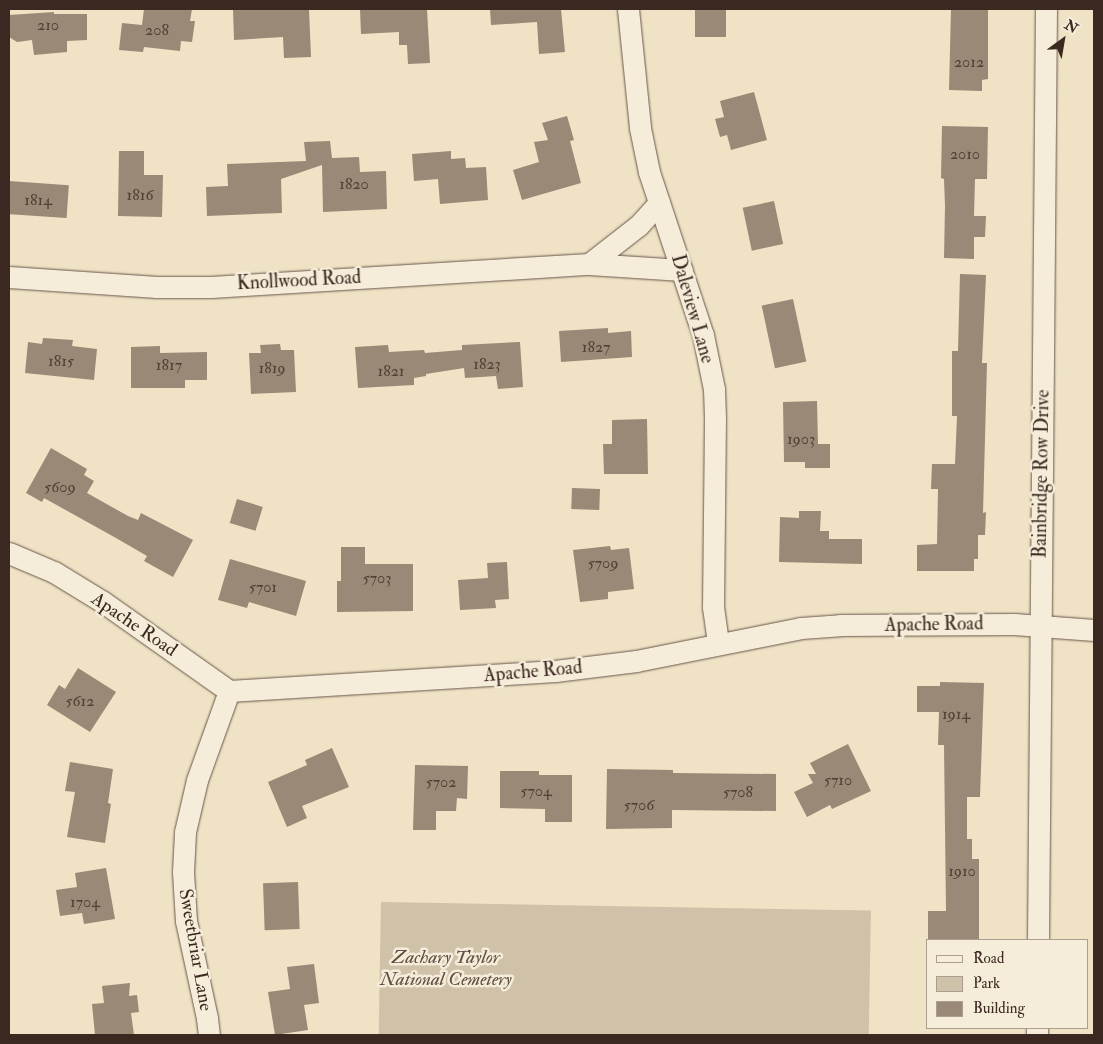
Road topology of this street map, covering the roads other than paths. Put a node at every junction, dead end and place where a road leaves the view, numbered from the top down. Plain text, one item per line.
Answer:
1 (628, 9) edge
2 (1046, 9) edge
3 (659, 203) junction
4 (589, 264) junction
5 (682, 270) junction
6 (9, 277) edge
7 (9, 553) edge
8 (1040, 626) junction
9 (1094, 630) edge
10 (718, 644) junction
11 (229, 691) junction
12 (1038, 939) edge
13 (208, 1035) edge

1 - 3 street, Daleview Lane
2 - 8 street, Bainbridge Row Drive
3 - 4 street
3 - 5 street, Daleview Lane
4 - 5 street, Knollwood Road
4 - 6 street, Knollwood Road
5 - 10 street, Daleview Lane
7 - 11 street, Apache Road
8 - 9 street, Apache Road
8 - 10 street, Apache Road
8 - 12 street, Bainbridge Row Drive
10 - 11 street, Apache Road
11 - 13 street, Sweetbriar Lane

